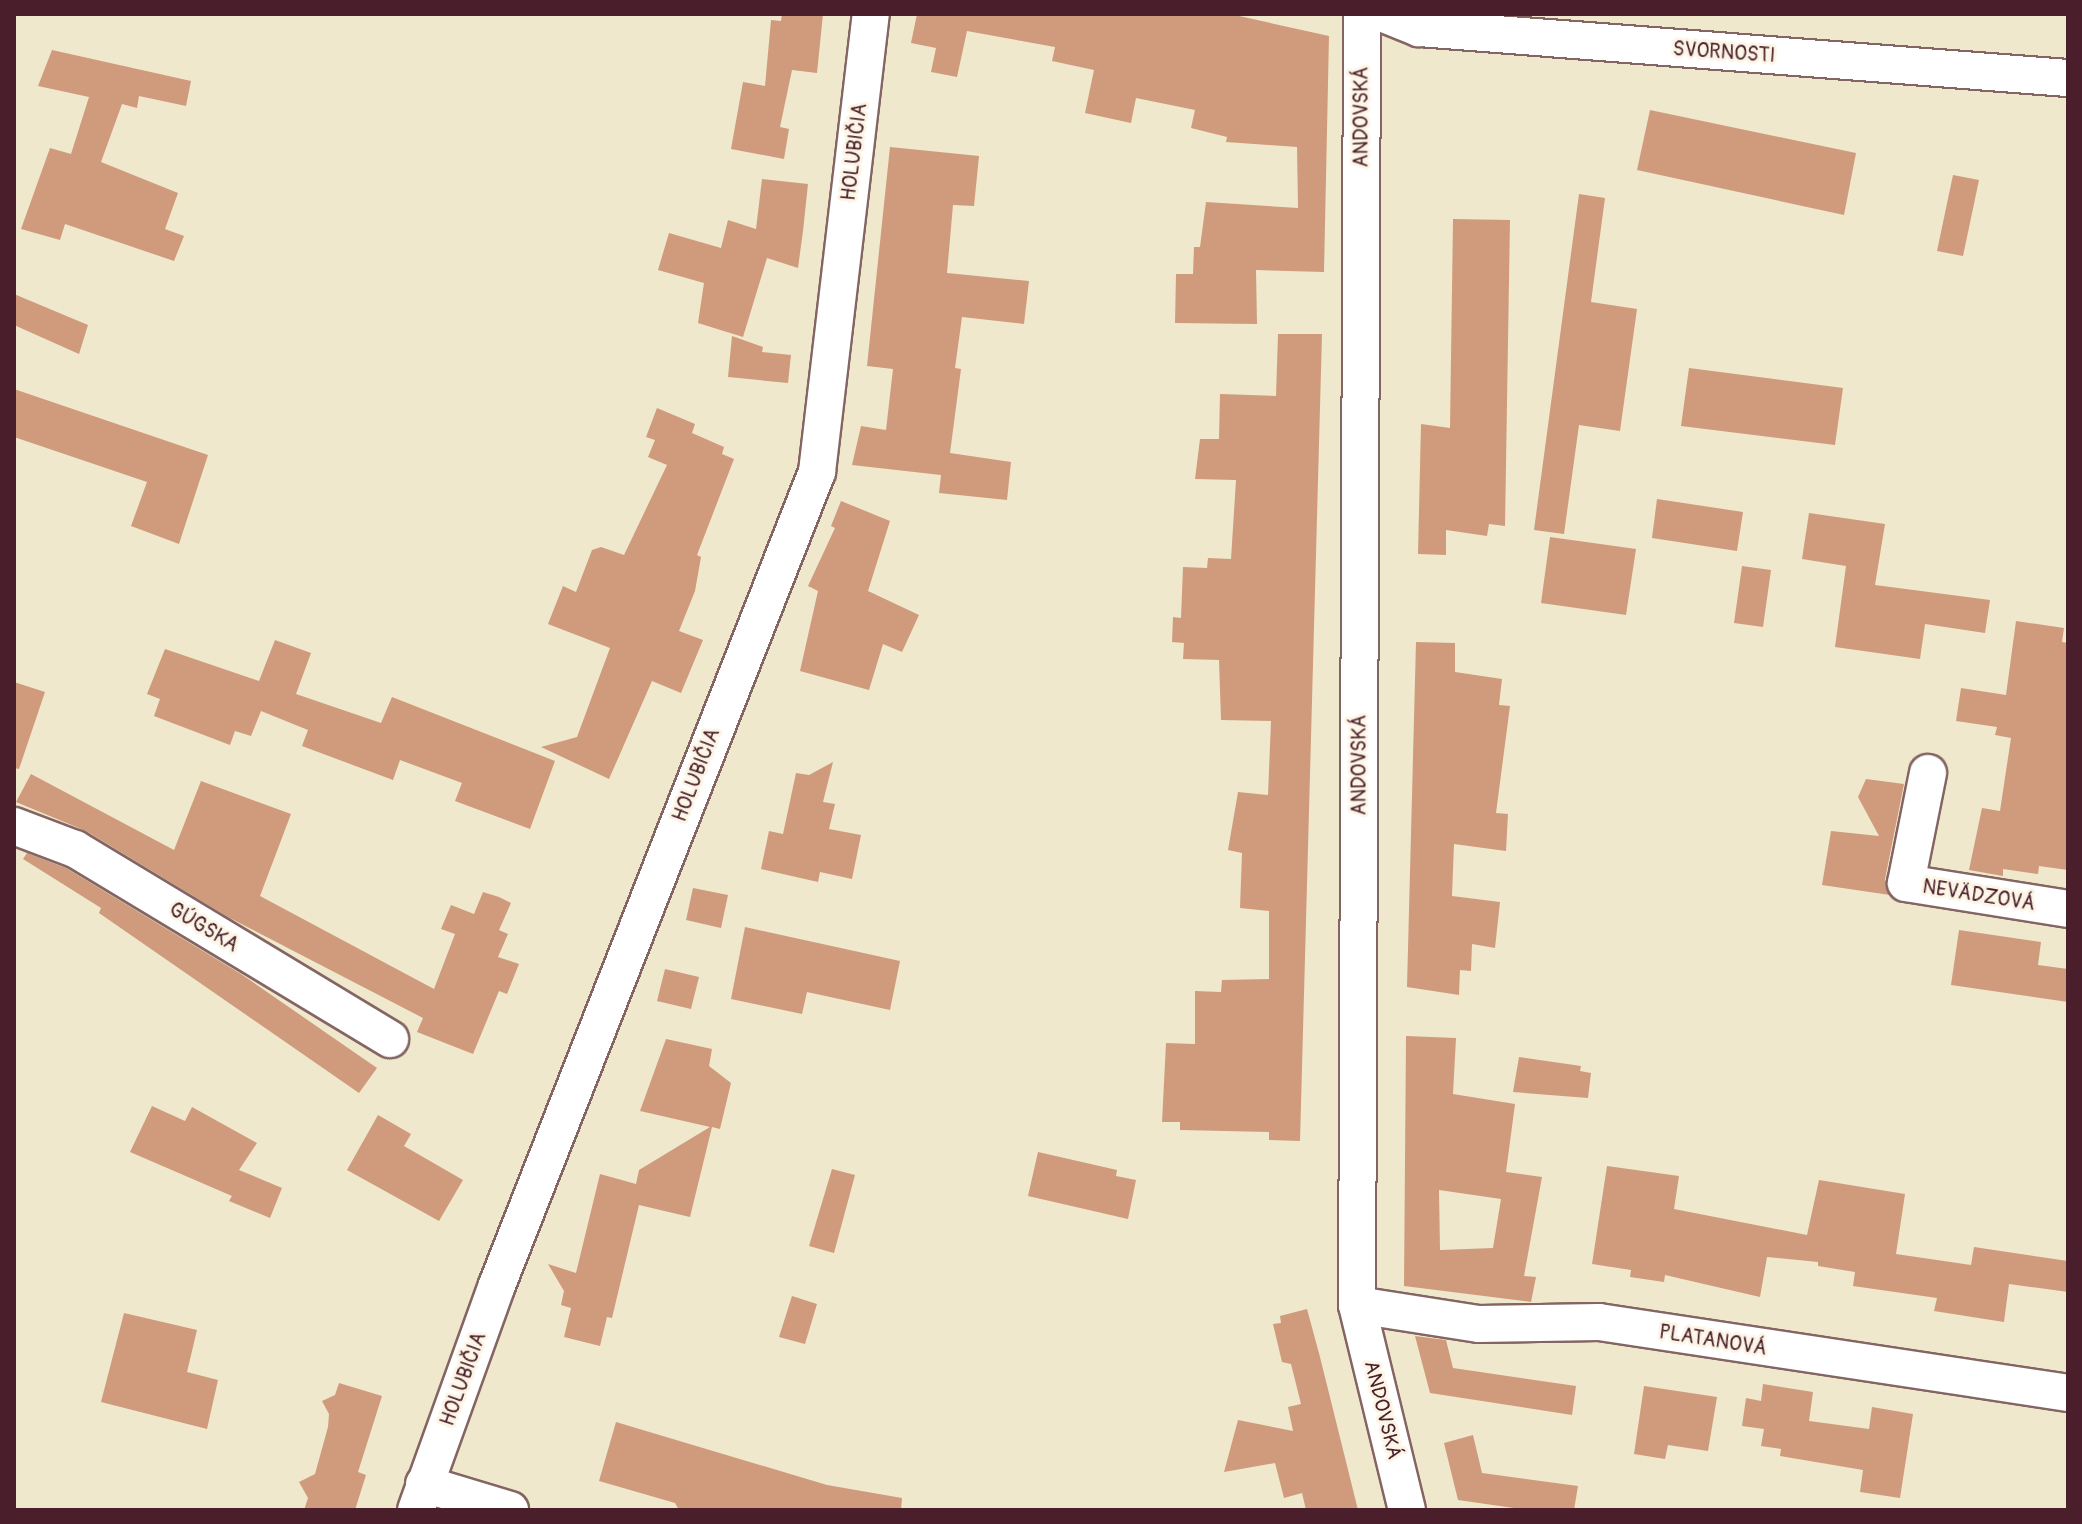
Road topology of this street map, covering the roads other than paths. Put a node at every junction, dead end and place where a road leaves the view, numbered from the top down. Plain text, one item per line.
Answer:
1 (871, 14) edge
2 (1362, 14) edge
3 (1384, 14) edge
4 (2068, 78) edge
5 (1928, 773) dead end
6 (14, 826) edge
7 (2068, 909) edge
8 (390, 1039) dead end
9 (1357, 1305) junction
10 (2068, 1393) edge
11 (420, 1497) edge
12 (510, 1510) edge
13 (1407, 1510) edge

1 - 11 street, HOLUBIČIA
2 - 9 street, ANDOVSKÁ
3 - 4 street, SVORNOSTI
5 - 7 street, NEVÄDZOVÁ
6 - 8 street, GÚGSKA
9 - 10 street, PLATANOVÁ
9 - 13 street, ANDOVSKÁ
11 - 12 street

